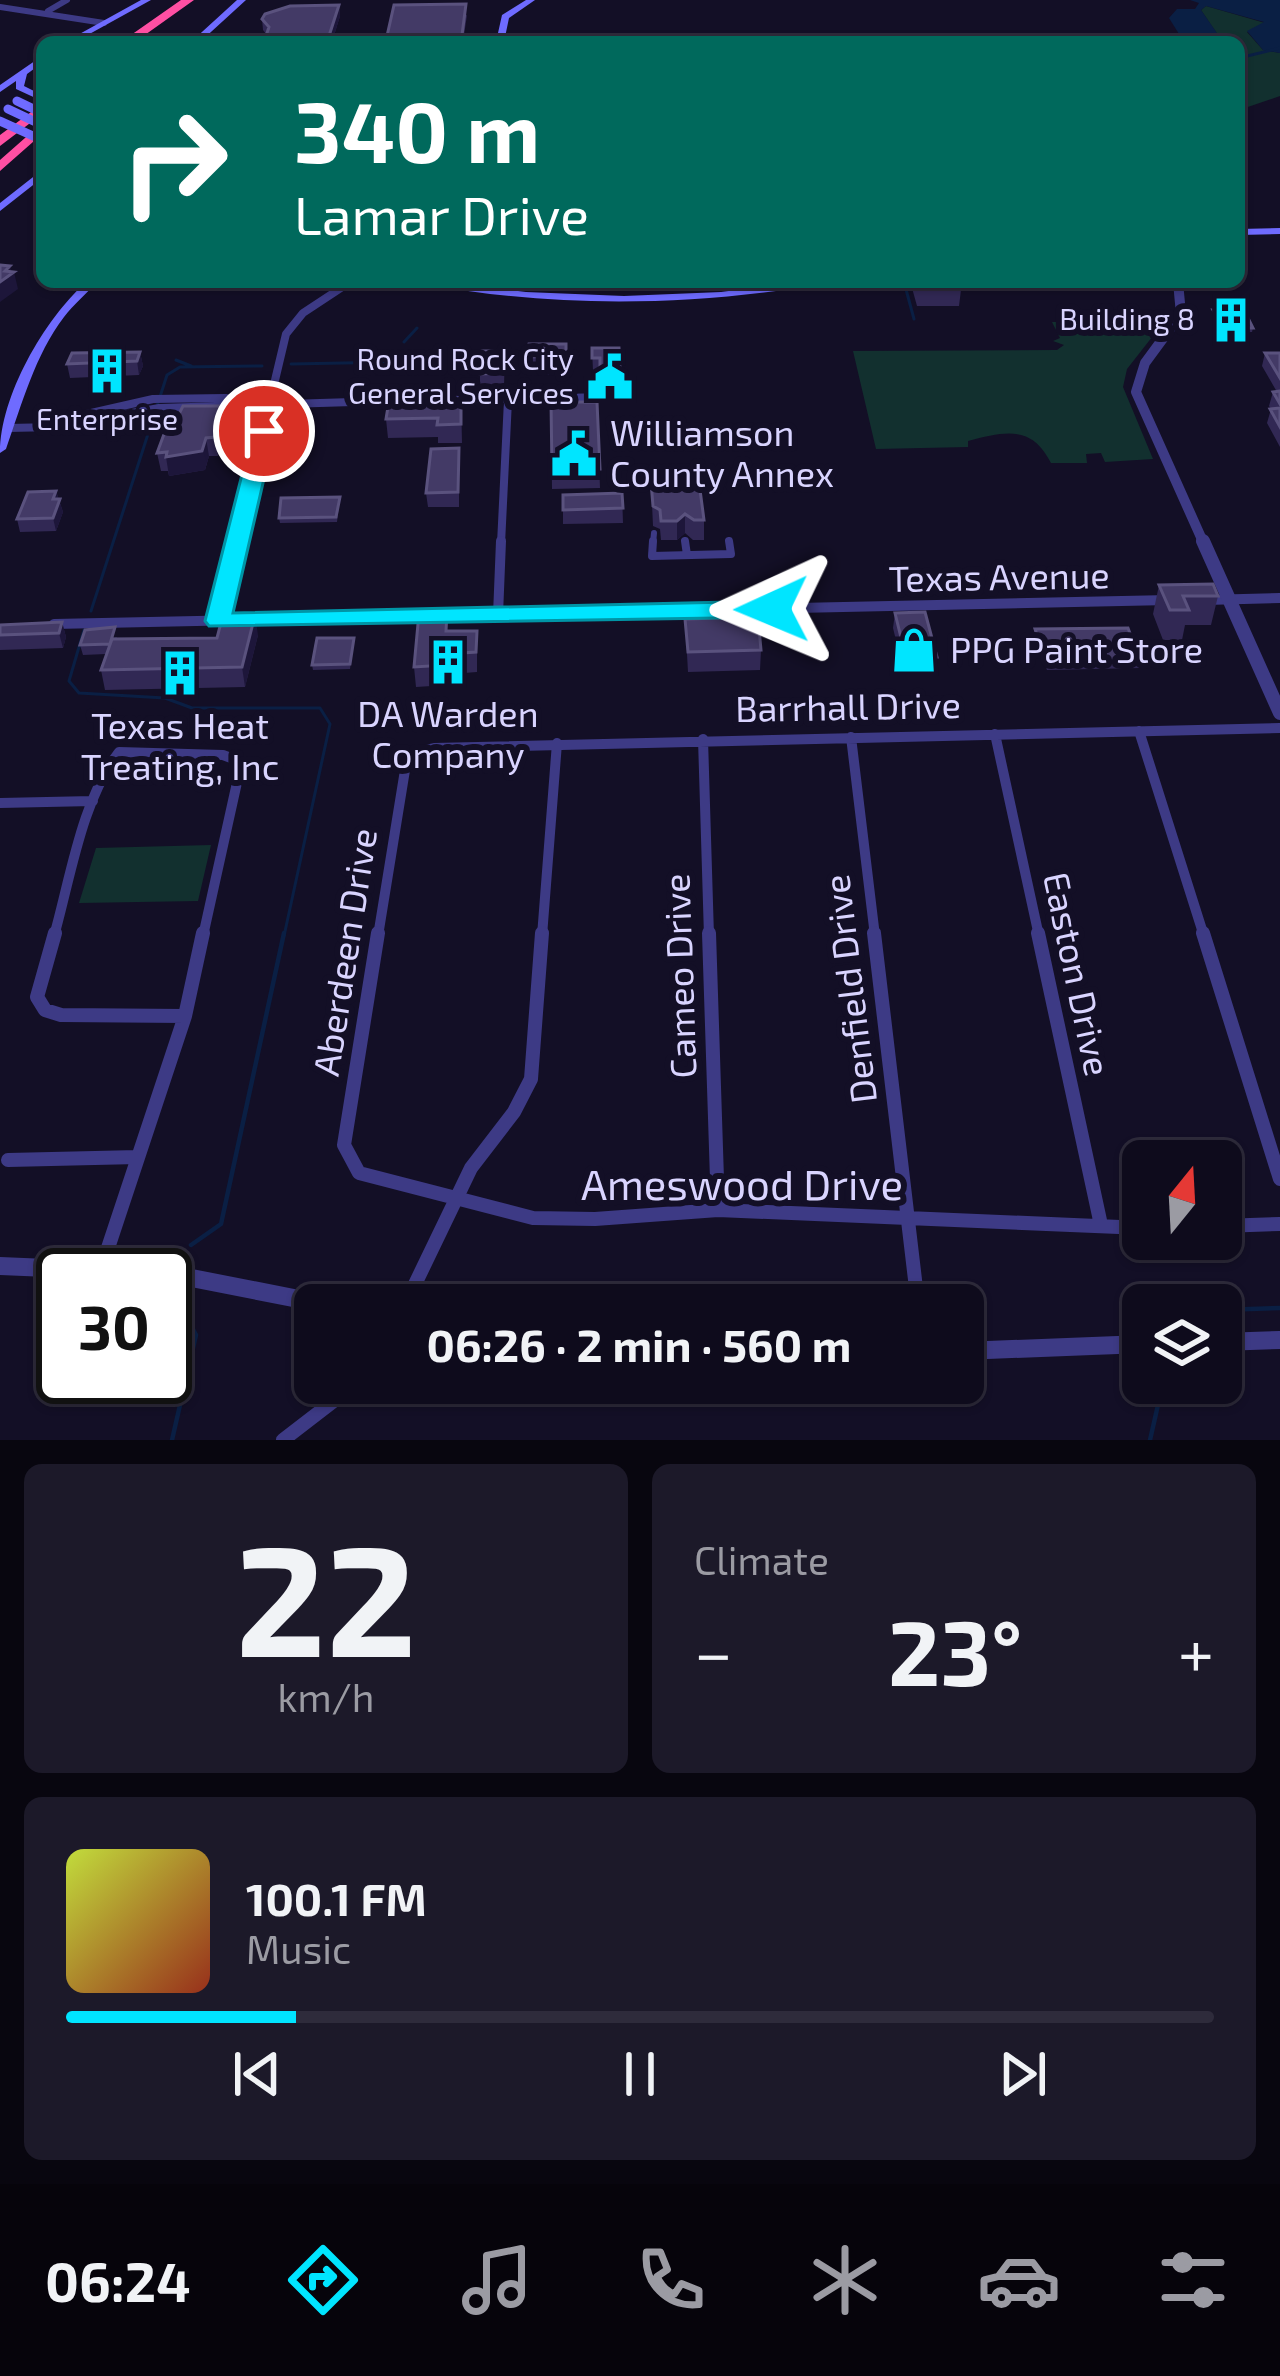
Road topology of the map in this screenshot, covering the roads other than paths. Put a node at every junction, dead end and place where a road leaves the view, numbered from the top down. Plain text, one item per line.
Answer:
1 (67, 0) edge
2 (147, 0) edge
3 (187, 0) edge
4 (205, 0) edge
5 (242, 0) edge
6 (531, 0) edge
7 (38, 3) dead end
8 (0, 7) edge
9 (26, 10) junction
10 (46, 13) junction
11 (100, 25) junction
12 (80, 36) edge
13 (136, 36) edge
14 (155, 36) edge
15 (202, 36) edge
16 (501, 36) edge
17 (36, 63) edge
18 (24, 71) junction
19 (0, 78) edge
20 (0, 91) edge
21 (36, 100) edge
22 (8, 105) edge
23 (36, 111) edge
24 (0, 121) edge
25 (36, 121) edge
26 (36, 130) edge
27 (36, 137) edge
28 (0, 139) edge
29 (0, 163) edge
30 (36, 177) edge
31 (0, 208) edge
32 (1280, 234) edge
33 (1245, 235) edge
34 (85, 288) edge
35 (342, 288) edge
36 (473, 288) edge
37 (556, 288) edge
38 (672, 288) edge
39 (776, 288) edge
40 (1180, 288) edge
41 (609, 398) dead end
42 (508, 400) junction
43 (271, 401) junction
44 (8, 428) junction
45 (0, 449) edge
46 (653, 532) dead end
47 (685, 540) dead end
48 (729, 540) dead end
49 (687, 555) junction
50 (1280, 598) edge
51 (1228, 599) junction
52 (498, 615) junction
53 (218, 621) junction
54 (44, 625) edge
55 (1280, 713) edge
56 (1280, 728) edge
57 (1139, 731) junction
58 (995, 734) junction
59 (851, 737) junction
60 (703, 740) junction
61 (557, 743) junction
62 (417, 752) joint
63 (93, 801) junction
64 (0, 803) edge
65 (185, 1016) junction
66 (138, 1157) junction
67 (8, 1160) dead end
68 (350, 1165) joint
69 (1280, 1179) edge
70 (454, 1200) junction
71 (718, 1210) junction
72 (908, 1217) junction
73 (1280, 1223) edge
74 (1242, 1225) edge
75 (1101, 1226) junction
76 (1122, 1227) edge
77 (108, 1248) edge
78 (0, 1266) edge
79 (36, 1267) edge
80 (192, 1278) edge
81 (415, 1284) edge
82 (916, 1284) edge
83 (294, 1296) edge
84 (1280, 1340) edge
85 (1242, 1341) edge
86 (1122, 1345) edge
87 (984, 1350) edge
88 (330, 1404) edge
89 (283, 1440) edge

1 - 10 street
2 - 11 main road
3 - 13 highway
4 - 14 highway
5 - 15 main road
6 - 16 main road
7 - 9 street
8 - 9 street
9 - 10 street
10 - 11 street
11 - 12 main road
17 - 18 main road
18 - 19 main road
18 - 20 main road
18 - 21 main road
20 - 22 main road
22 - 25 main road, bridge
23 - 28 highway
24 - 27 main road, bridge
26 - 29 highway
30 - 31 main road
32 - 33 main road
34 - 44 main road
35 - 43 street
36 - 39 main road
37 - 38 main road
40 - 51 street
41 - 42 street
42 - 43 street
42 - 52 street
43 - 44 street
43 - 53 street
44 - 45 main road
46 - 49 street
47 - 49 street
48 - 49 street
50 - 51 street, Texas Avenue
51 - 52 street, Texas Avenue
51 - 55 street
52 - 53 street, Texas Avenue
53 - 54 street, Texas Avenue
56 - 57 street, Barrhall Drive
57 - 58 street, Barrhall Drive
57 - 69 street
58 - 59 street, Barrhall Drive
58 - 75 street, Easton Drive
59 - 60 street, Barrhall Drive
59 - 72 street, Denfield Drive
60 - 61 street, Barrhall Drive
60 - 71 street, Cameo Drive
61 - 62 street, Barrhall Drive
61 - 70 street
62 - 68 street, Aberdeen Drive
63 - 64 street
63 - 65 street
63 - 65 street
65 - 66 street
66 - 67 street
66 - 77 street
68 - 70 street, Ameswood Drive
70 - 71 street, Ameswood Drive
70 - 81 street
71 - 72 street, Ameswood Drive
72 - 75 street, Ameswood Drive
72 - 82 street, Denfield Drive
73 - 74 street
75 - 76 street, Ameswood Drive
78 - 79 street
80 - 83 street
84 - 85 street
86 - 87 street
88 - 89 street

